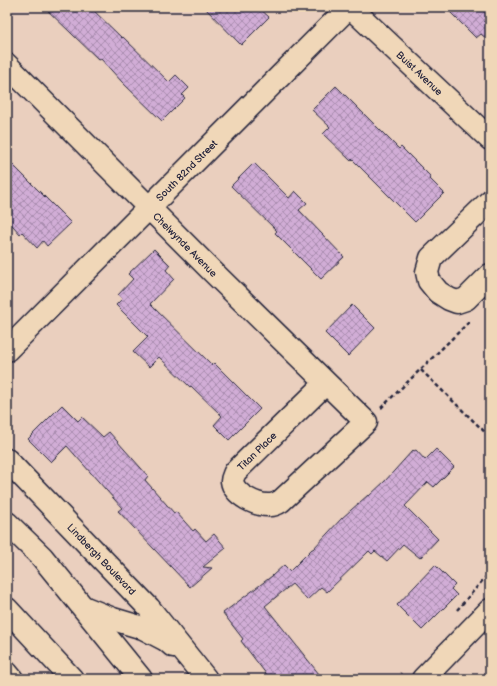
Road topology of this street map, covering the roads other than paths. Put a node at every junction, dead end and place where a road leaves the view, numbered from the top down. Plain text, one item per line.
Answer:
1 (350, 7) edge
2 (7, 65) edge
3 (490, 139) edge
4 (490, 202) edge
5 (150, 208) junction
6 (490, 275) edge
7 (7, 350) edge
8 (326, 383) junction
9 (366, 422) joint
10 (7, 460) edge
11 (7, 523) edge
12 (83, 608) junction
13 (7, 609) edge
14 (490, 610) edge
15 (193, 662) junction
16 (7, 673) edge
17 (12, 679) edge
18 (72, 679) edge
19 (141, 679) edge
20 (206, 679) edge
21 (423, 679) edge

1 - 3 street, Buist Avenue
1 - 5 street, South 82nd Street
2 - 5 street, Chelwynde Avenue
4 - 6 street
5 - 7 street, South 82nd Street
5 - 8 street, Chelwynde Avenue
8 - 9 street, Chelwynde Avenue
8 - 9 street, Titan Place
10 - 15 street, Lindbergh Boulevard
11 - 12 street
12 - 15 street, Lindbergh Boulevard
12 - 19 street
13 - 18 street
14 - 21 street
15 - 20 street, Lindbergh Boulevard
16 - 17 street

